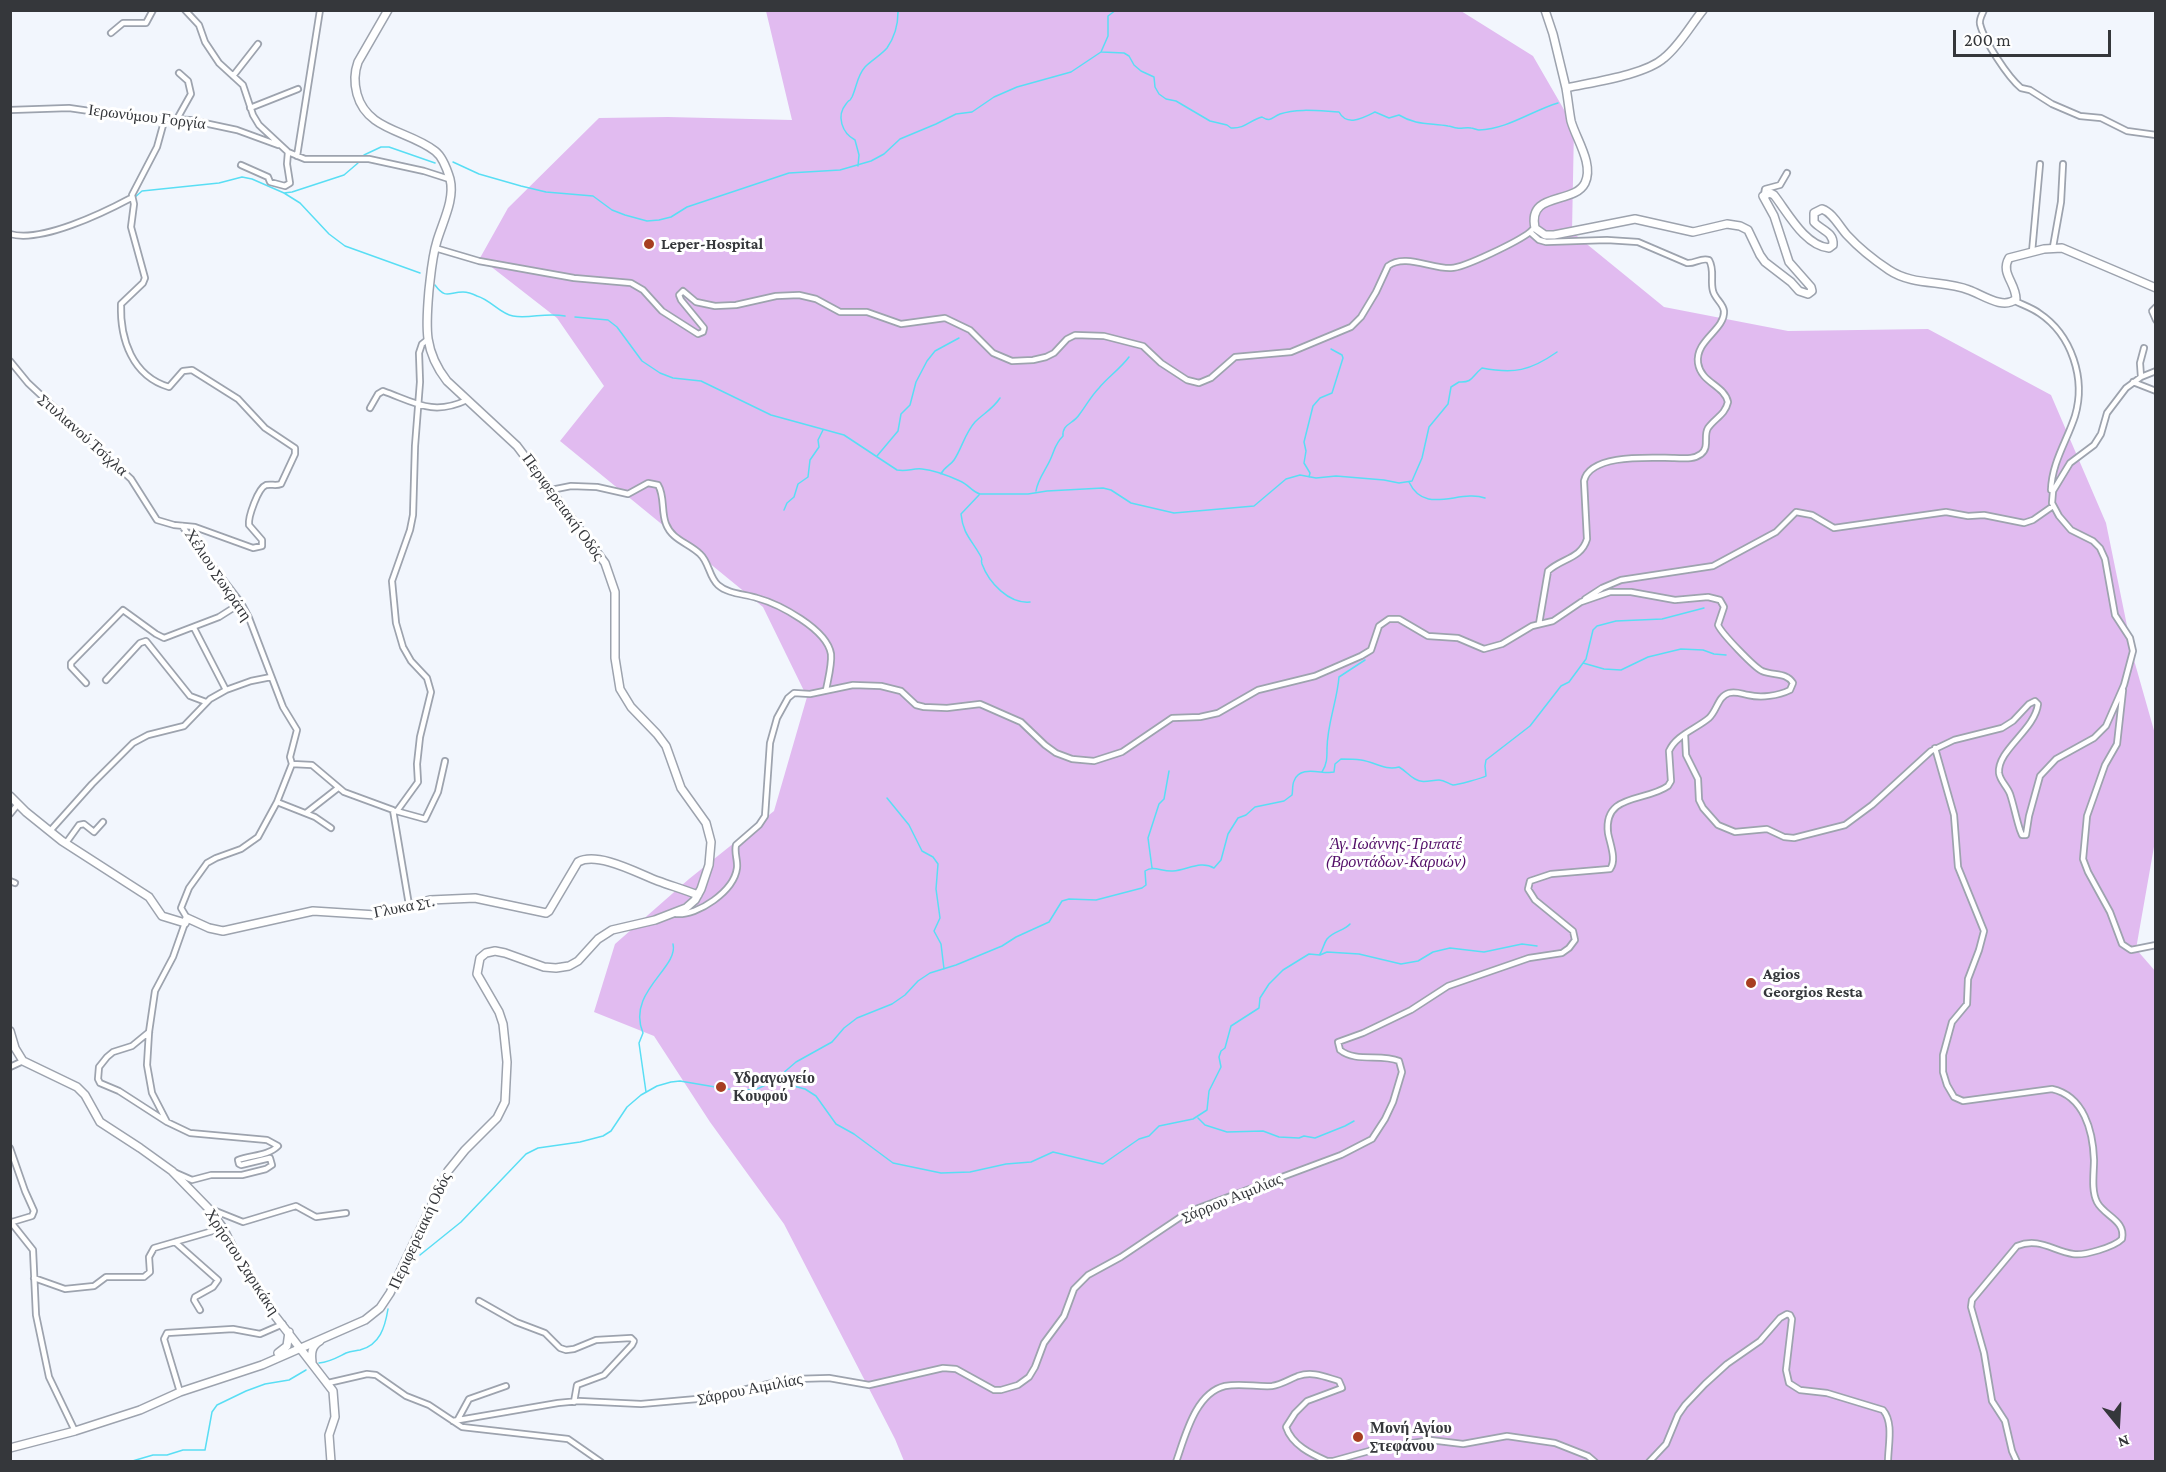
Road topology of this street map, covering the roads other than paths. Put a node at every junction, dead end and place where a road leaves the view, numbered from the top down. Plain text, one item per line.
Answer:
1 (153, 10) edge
2 (185, 10) edge
3 (320, 10) edge
4 (388, 10) edge
5 (1545, 10) edge
6 (1703, 10) edge
7 (1984, 10) edge
8 (111, 33) dead end
9 (258, 44) dead end
10 (179, 74) dead end
11 (233, 76) junction
12 (298, 88) dead end
13 (1566, 88) junction
14 (250, 108) junction
15 (10, 110) edge
16 (165, 118) junction
17 (177, 119) junction
18 (2156, 135) edge
19 (281, 146) junction
20 (288, 153) junction
21 (297, 156) junction
22 (2040, 164) dead end
23 (2062, 164) dead end
24 (241, 165) dead end
25 (1787, 173) dead end
26 (450, 179) junction
27 (1764, 195) junction
28 (132, 200) junction
29 (1532, 230) junction
30 (10, 234) edge
31 (435, 248) junction
32 (2053, 248) junction
33 (2032, 252) junction
34 (2156, 288) edge
35 (2015, 301) junction
36 (2156, 308) edge
37 (2156, 320) edge
38 (427, 340) junction
39 (2144, 348) dead end
40 (10, 361) edge
41 (2156, 372) edge
42 (2141, 377) junction
43 (2133, 382) junction
44 (2156, 391) edge
45 (467, 400) junction
46 (417, 403) junction
47 (370, 408) dead end
48 (551, 490) junction
49 (2052, 495) junction
50 (2053, 506) junction
51 (182, 526) junction
52 (1581, 602) junction
53 (241, 603) junction
54 (1539, 624) junction
55 (195, 628) junction
56 (271, 677) junction
57 (106, 680) dead end
58 (86, 683) dead end
59 (2124, 685) junction
60 (226, 690) junction
61 (826, 690) junction
62 (206, 702) junction
63 (1685, 734) junction
64 (1935, 748) junction
65 (445, 761) dead end
66 (292, 764) junction
67 (338, 788) junction
68 (10, 796) edge
69 (277, 802) junction
70 (18, 804) junction
71 (395, 811) junction
72 (306, 813) junction
73 (10, 814) edge
74 (103, 822) dead end
75 (331, 828) dead end
76 (50, 831) junction
77 (66, 843) junction
78 (698, 895) junction
79 (409, 905) junction
80 (674, 914) junction
81 (186, 921) junction
82 (2156, 945) edge
83 (10, 1031) edge
84 (149, 1032) junction
85 (23, 1061) junction
86 (10, 1067) edge
87 (167, 1122) junction
88 (10, 1148) edge
89 (172, 1171) junction
90 (208, 1208) junction
91 (346, 1213) dead end
92 (11, 1222) edge
93 (223, 1228) junction
94 (175, 1242) junction
95 (34, 1278) junction
96 (478, 1301) dead end
97 (200, 1310) dead end
98 (283, 1324) junction
99 (350, 1326) junction
100 (289, 1332) junction
101 (324, 1339) junction
102 (299, 1346) junction
103 (278, 1353) junction
104 (312, 1362) junction
105 (257, 1365) junction
106 (328, 1383) junction
107 (506, 1386) dead end
108 (180, 1392) junction
109 (574, 1402) junction
110 (455, 1421) junction
111 (75, 1431) junction
112 (10, 1448) edge
113 (331, 1461) edge
114 (601, 1461) edge
115 (1176, 1461) edge
116 (1595, 1461) edge
117 (1649, 1461) edge
118 (1888, 1461) edge
119 (2017, 1461) edge

1 - 8 street
2 - 11 street
3 - 21 street
4 - 26 main road
5 - 13 main road
6 - 13 main road
7 - 18 street
9 - 11 street
10 - 17 street
11 - 14 street
12 - 14 street
13 - 29 main road
14 - 19 street
15 - 16 street, Ιερωνύμου Γοργία
16 - 17 street, Ιερωνύμου Γοργία
16 - 28 street
17 - 19 street, Ιερωνύμου Γοργία
19 - 20 street
20 - 21 street
20 - 24 street
21 - 26 street
22 - 33 street
23 - 32 street
25 - 27 street
26 - 31 main road, Περιφερειακή Οδός
27 - 29 main road
27 - 35 main road
28 - 30 street
28 - 51 street, Χέλιου Σωκράτη
29 - 31 street
29 - 54 street
31 - 38 main road, Περιφερειακή Οδός
32 - 33 main road
32 - 34 main road
33 - 35 main road
35 - 49 street
36 - 37 street
38 - 45 main road, Περιφερειακή Οδός
38 - 46 street
39 - 42 street
40 - 51 street, Στυλιανού Τσίχλα
41 - 42 street
42 - 43 street
43 - 44 street
43 - 49 street
45 - 46 street
45 - 48 main road, Περιφερειακή Οδός
46 - 47 street
46 - 71 street
48 - 61 street
48 - 78 main road, Περιφερειακή Οδός
49 - 50 street
50 - 52 street
50 - 59 street
51 - 53 street, Χέλιου Σωκράτη
52 - 54 street
52 - 63 street
53 - 55 street
53 - 56 street, Χέλιου Σωκράτη
54 - 61 street
55 - 58 street
55 - 60 street
56 - 60 street
56 - 66 street, Χέλιου Σωκράτη
57 - 62 street
59 - 64 street
59 - 82 street
60 - 62 street
61 - 80 street
62 - 76 street
63 - 64 street
63 - 109 street, Σάρρου Αιμιλίας
64 - 119 street
65 - 71 street
66 - 67 street
66 - 69 street, Χέλιου Σωκράτη
67 - 71 street
67 - 72 street
68 - 70 main road, Γλυκα Στ.
69 - 72 street
69 - 81 street, Χέλιου Σωκράτη
70 - 73 street
70 - 76 main road, Γλυκα Στ.
71 - 79 street
72 - 75 street
74 - 77 street
76 - 77 main road, Γλυκα Στ.
77 - 81 main road, Γλυκα Στ.
78 - 79 main road, Γλυκα Στ.
78 - 80 main road, Περιφερειακή Οδός
79 - 81 main road, Γλυκα Στ.
80 - 99 main road, Περιφερειακή Οδός
81 - 84 street, Χέλιου Σωκράτη
83 - 85 main road
84 - 87 street, Χέλιου Σωκράτη
84 - 87 street
85 - 86 street
85 - 89 main road, Χρήστου Σαρικάκη
87 - 89 street
88 - 92 street
89 - 90 main road, Χρήστου Σαρικάκη
90 - 91 street
90 - 93 main road, Χρήστου Σαρικάκη
92 - 95 street
93 - 94 street
93 - 98 main road, Χρήστου Σαρικάκη
94 - 95 street
94 - 97 street
95 - 111 street
96 - 109 street
98 - 100 main road, Χρήστου Σαρικάκη
98 - 108 street
99 - 101 main road, Περιφερειακή Οδός
99 - 102 main road, Περιφερειακή Οδός
100 - 102 main road, Χρήστου Σαρικάκη
100 - 103 main road
101 - 102 main road, Περιφερειακή Οδός
101 - 104 main road
102 - 103 main road, Περιφερειακή Οδός
102 - 104 main road, Χρήστου Σαρικάκη
102 - 105 main road, Περιφερειακή Οδός
103 - 105 main road, Περιφερειακή Οδός
104 - 106 main road, Χρήστου Σαρικάκη
105 - 108 main road, Περιφερειακή Οδός
106 - 110 street
106 - 113 main road, Χρήστου Σαρικάκη
107 - 110 street
108 - 111 main road, Περιφερειακή Οδός
109 - 110 street, Σάρρου Αιμιλίας
110 - 114 street
111 - 112 main road, Περιφερειακή Οδός
115 - 116 street
117 - 118 street

